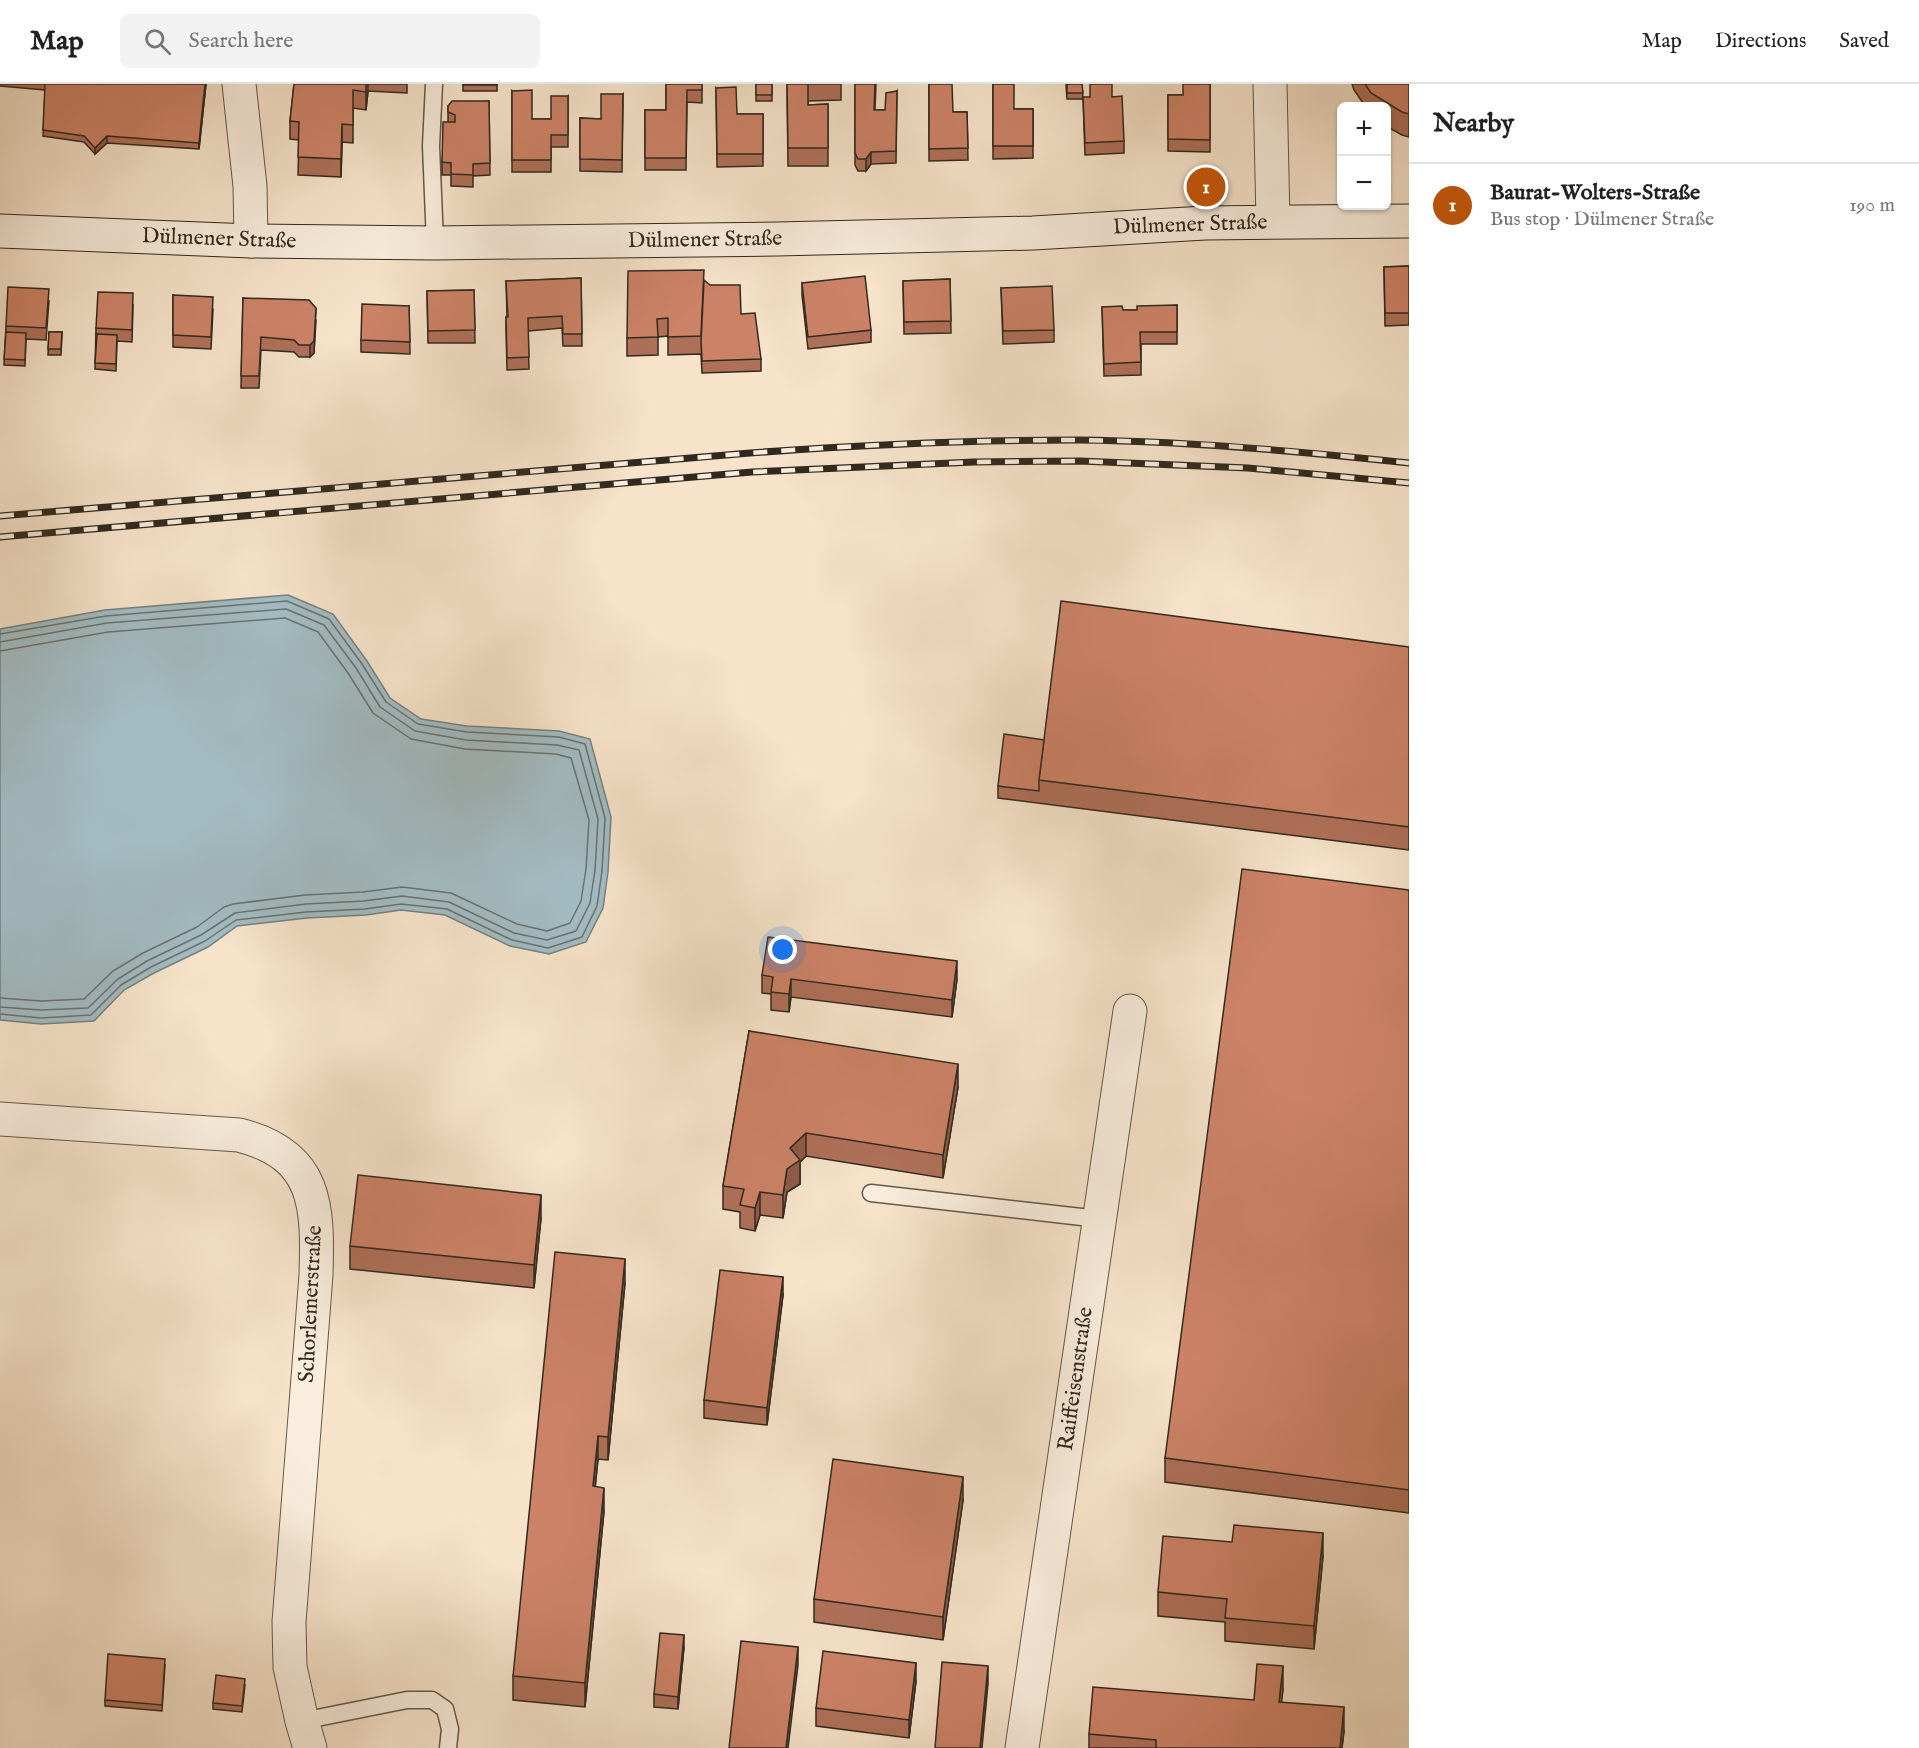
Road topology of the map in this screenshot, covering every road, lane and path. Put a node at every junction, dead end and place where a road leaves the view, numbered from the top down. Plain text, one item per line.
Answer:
1 (239, 84) edge
2 (434, 84) edge
3 (1270, 84) edge
4 (1273, 221) junction
5 (1409, 221) edge
6 (0, 231) edge
7 (251, 242) junction
8 (435, 243) junction
9 (1130, 1011) dead end
10 (0, 1119) edge
11 (871, 1193) dead end
12 (1099, 1219) junction
13 (306, 1734) edge
14 (448, 1748) edge
15 (1022, 1748) edge

1 - 7 street
2 - 8 lane
3 - 4 street
4 - 5 street, Dülmener Straße
4 - 8 street, Dülmener Straße
6 - 7 street, Dülmener Straße
7 - 8 street, Dülmener Straße
9 - 12 street, Raiffeisenstraße
10 - 13 street, Schorlemerstraße
11 - 12 lane
12 - 15 street, Raiffeisenstraße
13 - 14 lane

